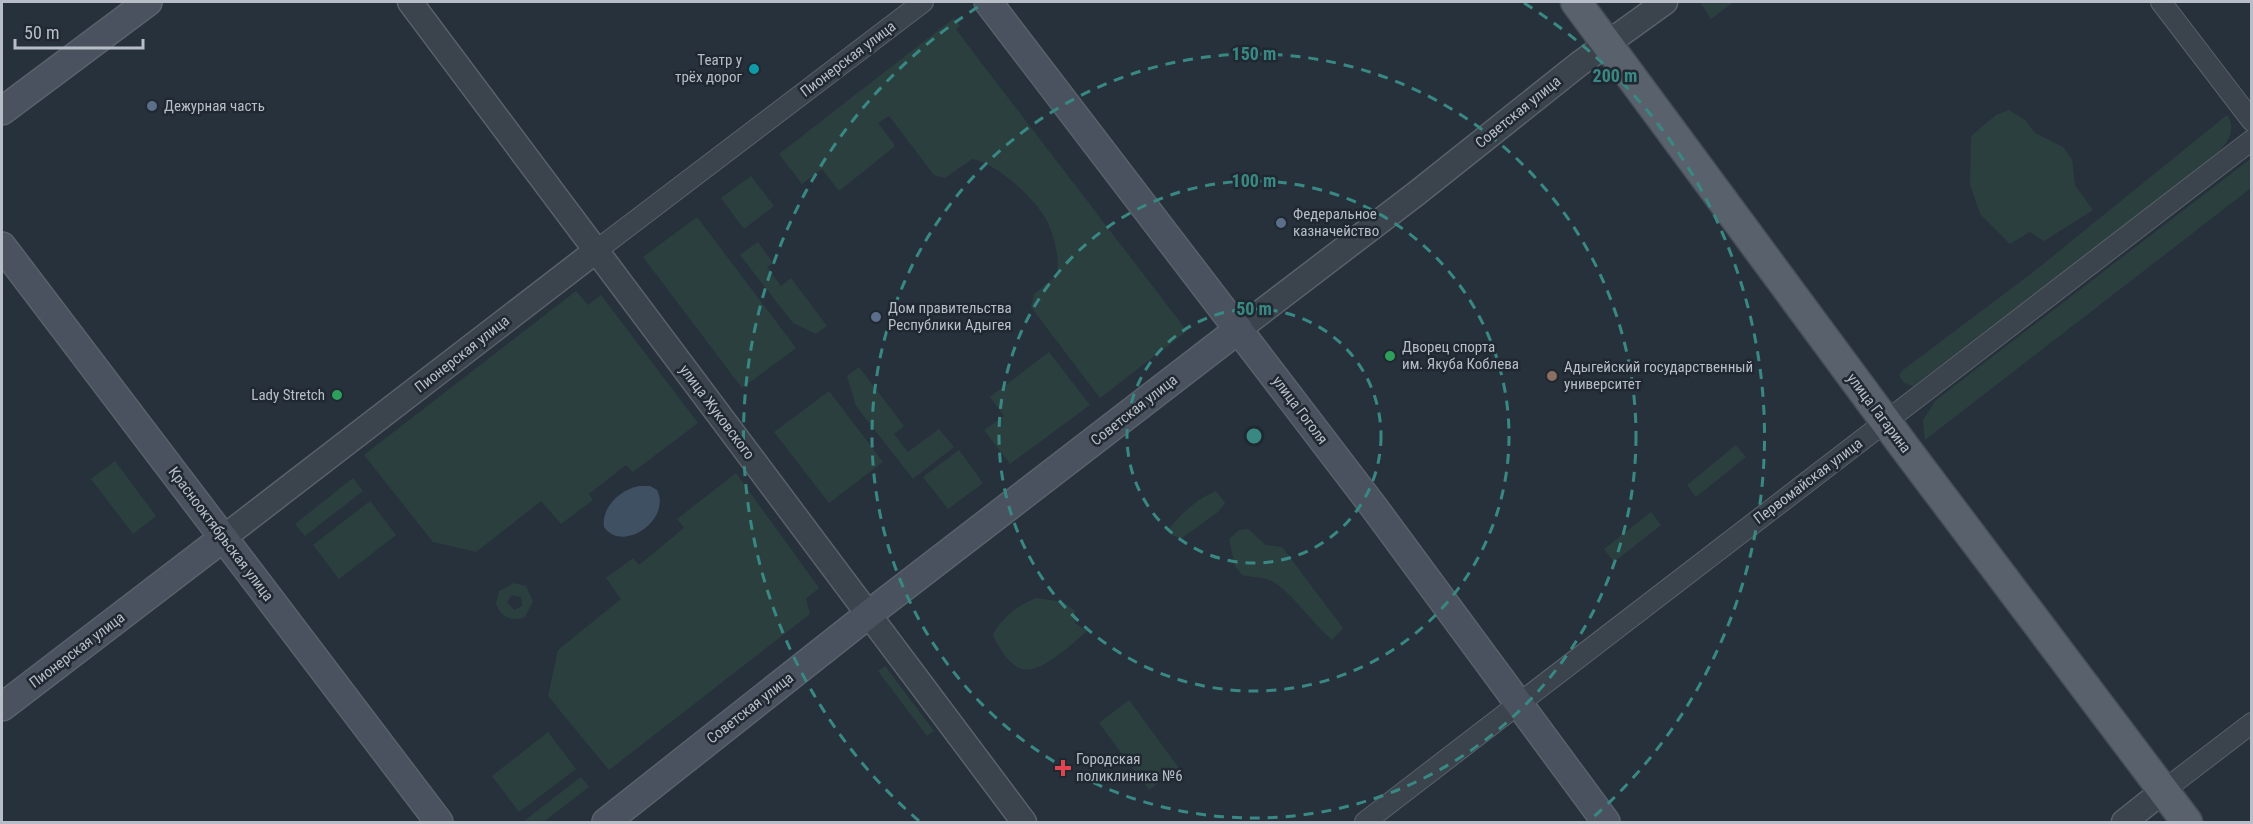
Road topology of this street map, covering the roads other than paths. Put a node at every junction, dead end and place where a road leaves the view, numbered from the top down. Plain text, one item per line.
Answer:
1 (148, 2) edge
2 (410, 2) edge
3 (923, 2) edge
4 (988, 2) edge
5 (1576, 2) edge
6 (1665, 2) edge
7 (2161, 2) edge
8 (1606, 43) junction
9 (2, 111) edge
10 (2252, 121) edge
11 (2252, 140) edge
12 (2, 246) edge
13 (597, 250) junction
14 (1239, 329) junction
15 (1886, 422) junction
16 (223, 538) junction
17 (869, 614) junction
18 (1518, 705) junction
19 (2, 707) edge
20 (2252, 723) edge
21 (2163, 791) junction
22 (439, 822) edge
23 (606, 822) edge
24 (1024, 822) edge
25 (1365, 822) edge
26 (1606, 822) edge
27 (2124, 822) edge
28 (2187, 822) edge

1 - 9 main road
2 - 13 street, улица Жуковского
3 - 13 street, Пионерская улица
4 - 14 main road, улица Гоголя
5 - 8 main road, улица Гагарина
6 - 8 street, Советская улица
7 - 10 street
8 - 14 street, Советская улица
8 - 15 main road, улица Гагарина
11 - 15 street, Первомайская улица
12 - 16 main road, Краснооктябрьская улица
13 - 16 street, Пионерская улица
13 - 17 street, улица Жуковского
14 - 17 main road, Советская улица
14 - 18 main road, улица Гоголя
15 - 18 street, Первомайская улица
15 - 21 main road, улица Гагарина
16 - 19 main road, Пионерская улица
16 - 22 main road, Краснооктябрьская улица
17 - 23 main road, Советская улица
17 - 24 street, улица Жуковского
18 - 25 street, Первомайская улица
18 - 26 main road, улица Гоголя
20 - 21 street
21 - 27 street
21 - 28 main road, улица Гагарина

